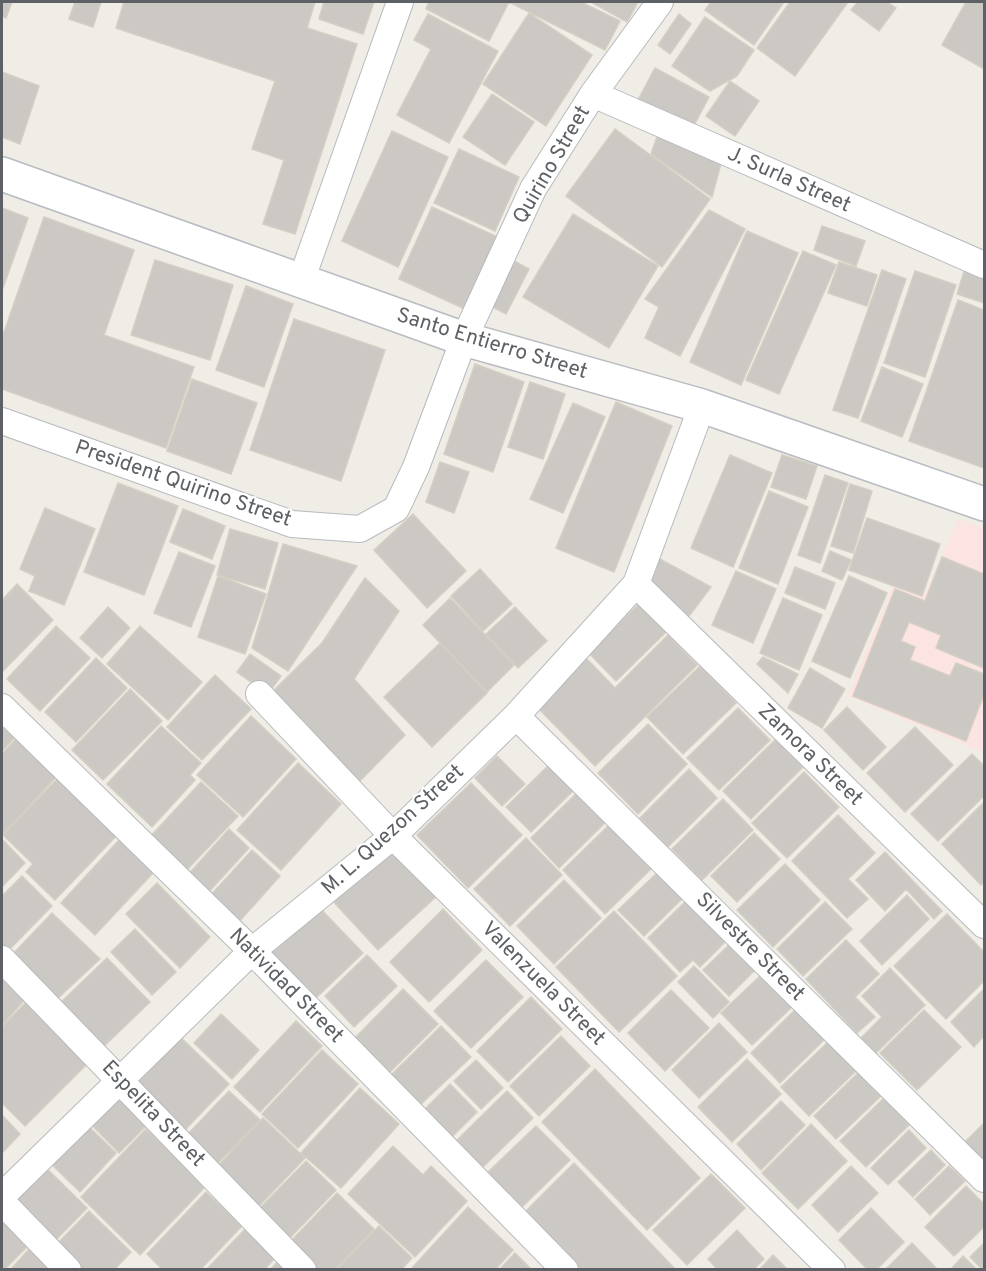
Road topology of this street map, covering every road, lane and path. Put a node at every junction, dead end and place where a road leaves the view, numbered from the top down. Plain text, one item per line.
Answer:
1 (400, 2) edge
2 (660, 2) edge
3 (593, 94) junction
4 (2, 174) edge
5 (984, 265) edge
6 (301, 281) junction
7 (464, 339) junction
8 (702, 406) junction
9 (2, 421) edge
10 (984, 504) edge
11 (636, 584) junction
12 (259, 694) dead end
13 (2, 707) edge
14 (516, 716) junction
15 (393, 836) junction
16 (984, 925) edge
17 (252, 951) junction
18 (2, 959) edge
19 (120, 1080) junction
20 (984, 1179) edge
21 (2, 1196) edge
22 (2, 1202) edge
23 (68, 1269) edge
24 (303, 1269) edge
25 (566, 1269) edge
26 (832, 1269) edge

1 - 6 street
2 - 3 street, Quirino Street
3 - 5 street, J. Surla Street
3 - 7 street, Quirino Street
4 - 6 main road, Santo Entierro Street
6 - 7 main road, Santo Entierro Street
7 - 8 main road, Santo Entierro Street
7 - 9 street, President Quirino Street
8 - 10 main road, Santo Entierro Street
8 - 11 street, M. L. Quezon Street
11 - 14 street, M. L. Quezon Street
11 - 16 street, Zamora Street
12 - 15 street, Valenzuela Street
13 - 17 street, Natividad Street
14 - 15 street, M. L. Quezon Street
14 - 20 street, Silvestre Street
15 - 17 street, M. L. Quezon Street
15 - 26 street, Valenzuela Street
17 - 19 street, M. L. Quezon Street
17 - 25 street, Natividad Street
18 - 19 street, Espelita Street
19 - 21 street, M. L. Quezon Street
19 - 24 street, Espelita Street
22 - 23 street

